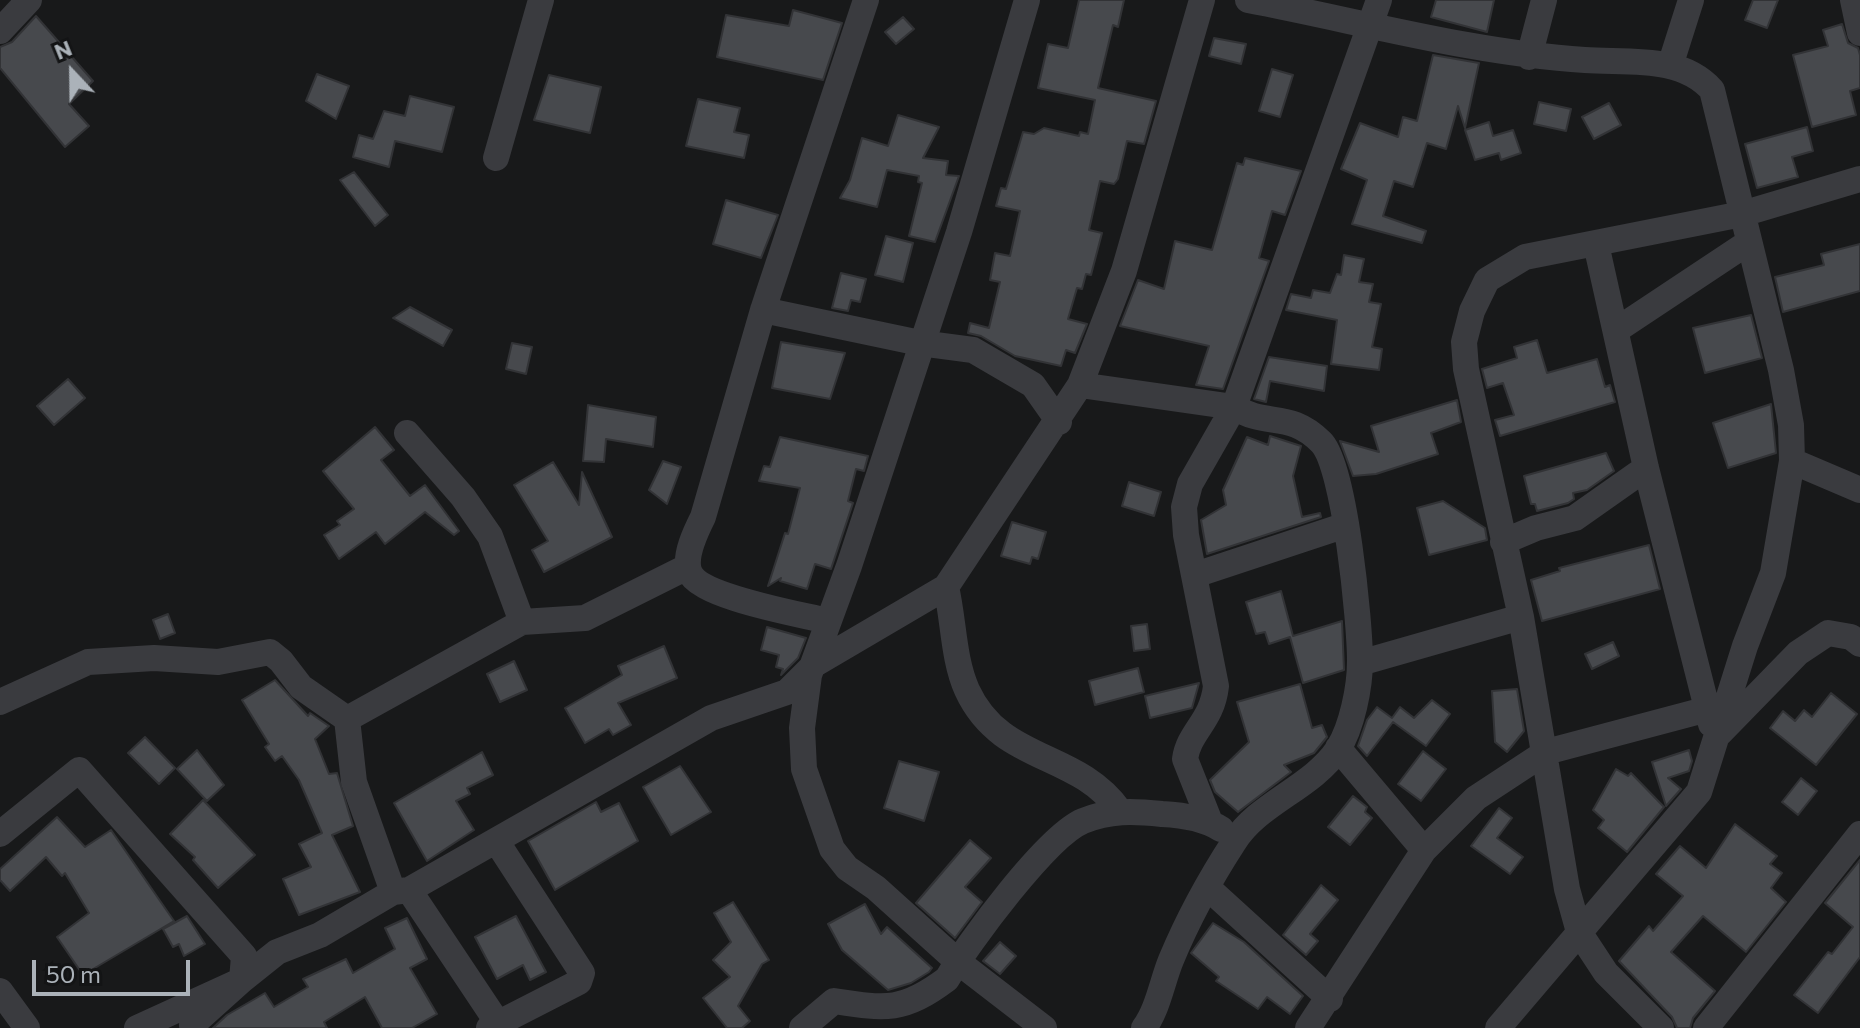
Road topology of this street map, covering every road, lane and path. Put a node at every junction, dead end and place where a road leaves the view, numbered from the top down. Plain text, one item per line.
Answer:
1 (29, 0) edge
2 (541, 0) edge
3 (866, 0) edge
4 (1027, 0) edge
5 (1202, 0) edge
6 (1248, 0) edge
7 (1544, 0) edge
8 (1691, 0) edge
9 (1853, 0) edge
10 (1376, 12) edge
11 (0, 31) edge
12 (1860, 33) edge
13 (1529, 57) junction
14 (1670, 66) junction
15 (496, 158) dead end
16 (1860, 179) edge
17 (1742, 214) junction
18 (1749, 242) junction
19 (1596, 244) junction
20 (763, 310) junction
21 (1618, 329) junction
22 (920, 343) junction
23 (1080, 385) junction
24 (1234, 407) junction
25 (1059, 422) junction
26 (407, 433) dead end
27 (1792, 461) junction
28 (1646, 468) junction
29 (1860, 490) edge
30 (1346, 525) junction
31 (1503, 542) junction
32 (687, 567) junction
33 (1195, 575) junction
34 (946, 587) junction
35 (1521, 617) junction
36 (827, 621) junction
37 (522, 622) junction
38 (1860, 644) edge
39 (1360, 663) junction
40 (815, 664) junction
41 (0, 702) edge
42 (1708, 709) junction
43 (347, 719) junction
44 (1715, 739) junction
45 (1338, 748) junction
46 (1546, 752) junction
47 (1119, 810) junction
48 (1210, 822) junction
49 (0, 834) edge
50 (1860, 834) edge
51 (1236, 838) junction
52 (497, 842) junction
53 (1424, 850) junction
54 (1207, 887) junction
55 (401, 891) junction
56 (1579, 932) junction
57 (957, 961) junction
58 (242, 980) junction
59 (0, 991) edge
60 (1330, 999) junction
61 (496, 1026) edge
62 (27, 1028) edge
63 (137, 1028) edge
64 (194, 1028) edge
65 (802, 1028) edge
66 (1044, 1028) edge
67 (1144, 1028) edge
68 (1308, 1028) edge
69 (1498, 1028) edge
70 (1661, 1028) edge
71 (1706, 1028) edge

1 - 11 street
2 - 15 street
3 - 20 street
4 - 22 street
5 - 23 street
6 - 10 street
7 - 13 street
8 - 14 street
9 - 12 street
10 - 13 street
10 - 24 street
13 - 14 street
14 - 17 street
16 - 17 street
17 - 18 street
17 - 19 street
18 - 21 street
18 - 27 street
19 - 21 street
19 - 31 street
20 - 22 street
20 - 32 street
21 - 28 street
22 - 25 street
22 - 36 street
23 - 24 street
23 - 25 street
24 - 30 street
24 - 33 street
25 - 34 street
26 - 37 street
27 - 29 street
27 - 44 street
28 - 31 street
28 - 42 street
30 - 33 street
30 - 39 street
31 - 35 street
32 - 36 street
32 - 37 street
33 - 48 street
34 - 40 street
34 - 47 street
35 - 39 street
35 - 46 street
36 - 40 street
37 - 43 street
38 - 44 street
39 - 45 street
40 - 52 street
40 - 57 street
41 - 43 street
42 - 44 street
42 - 46 street
43 - 55 street
44 - 56 street
45 - 51 street
45 - 53 street
46 - 53 street
46 - 56 street
47 - 48 street
47 - 57 street
48 - 51 street
49 - 58 street
50 - 71 street
51 - 54 street
52 - 55 street
52 - 61 street
53 - 60 street
54 - 60 street
54 - 67 street
55 - 58 street
55 - 61 street
56 - 69 street
56 - 70 street
57 - 65 street
57 - 66 street
58 - 63 street
58 - 64 street
59 - 62 street
60 - 68 street

